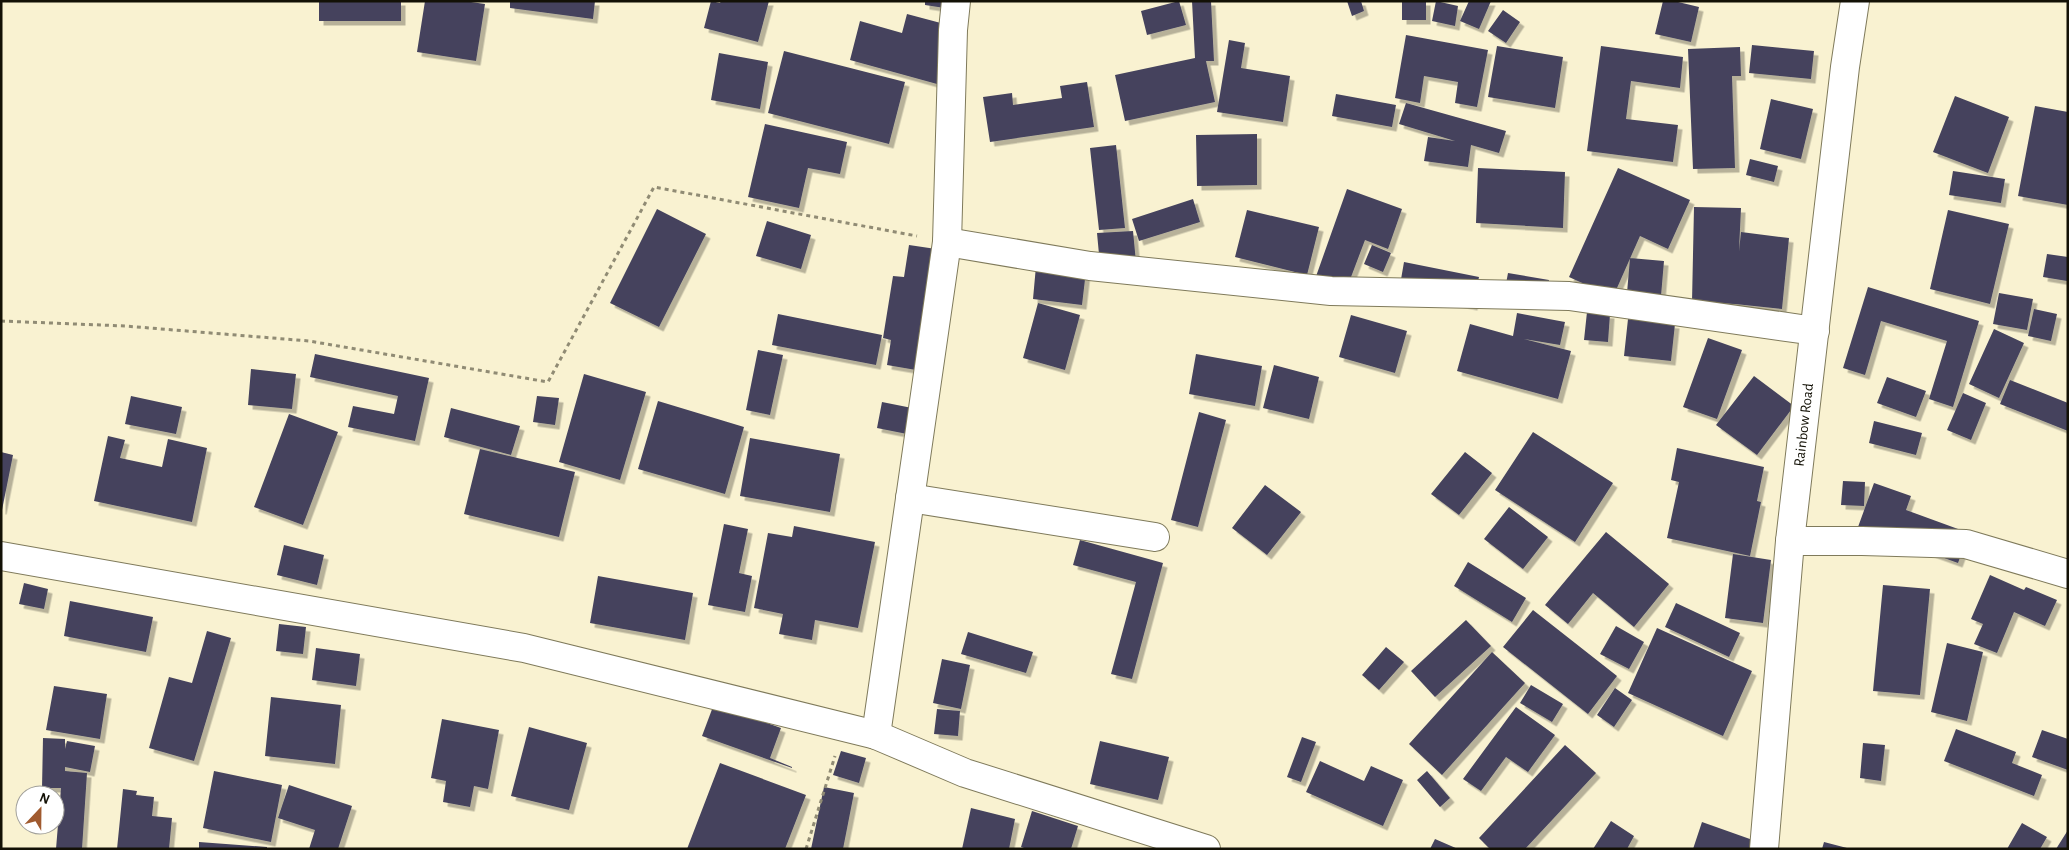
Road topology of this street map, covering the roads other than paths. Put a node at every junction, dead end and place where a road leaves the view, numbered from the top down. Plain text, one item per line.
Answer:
1 (956, 1) edge
2 (1855, 1) edge
3 (947, 242) junction
4 (1815, 331) junction
5 (910, 498) junction
6 (1155, 537) dead end
7 (1790, 542) junction
8 (1, 556) edge
9 (2068, 574) edge
10 (876, 735) junction
11 (1206, 849) edge
12 (1764, 849) edge

1 - 3 street
2 - 4 street, Rainbow Road
3 - 4 street
3 - 5 street
4 - 7 street, Rainbow Road
5 - 6 street
5 - 10 street
7 - 9 street
7 - 12 street, Rainbow Road
8 - 10 street
10 - 11 street

